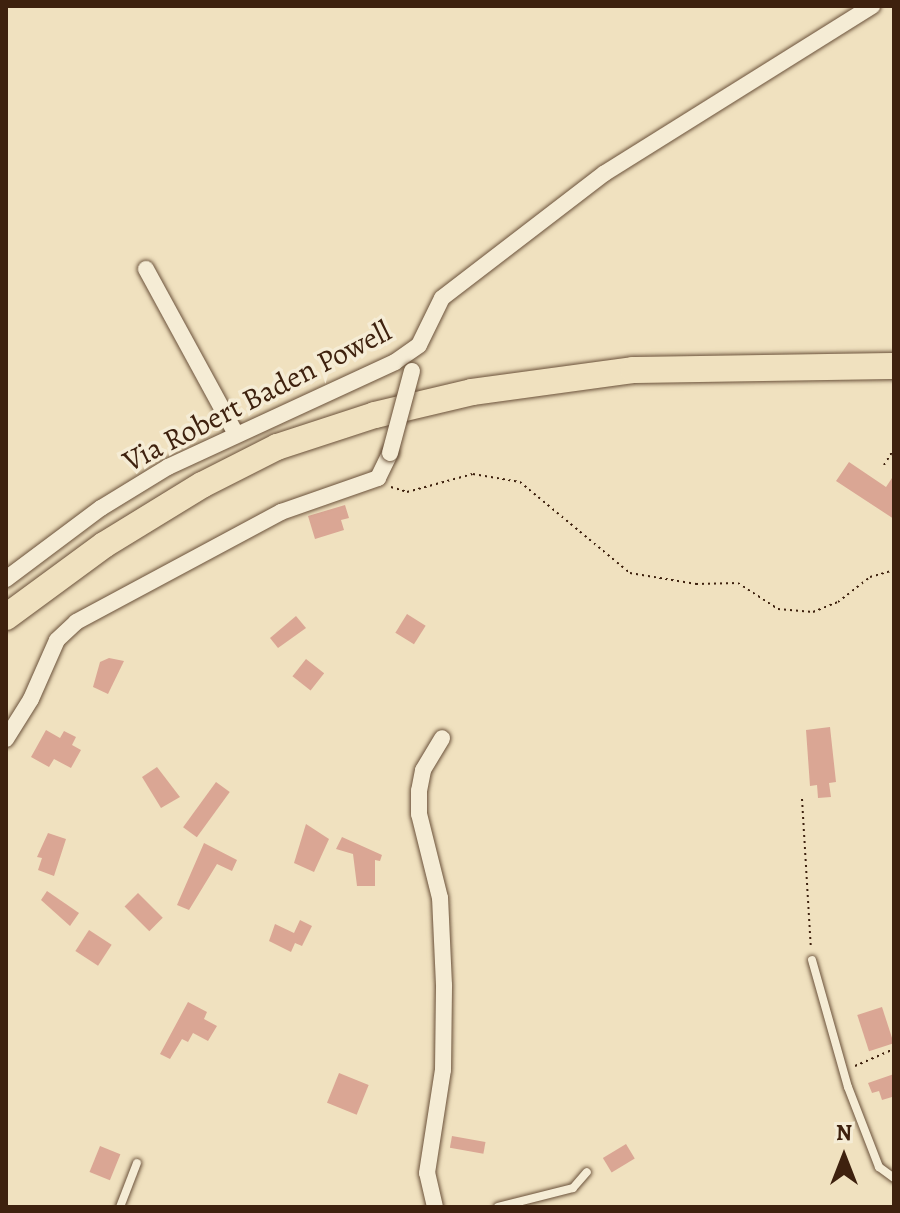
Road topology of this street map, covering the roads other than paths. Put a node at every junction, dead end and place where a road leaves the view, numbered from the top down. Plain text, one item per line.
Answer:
1 (872, 6) edge
2 (146, 269) dead end
3 (419, 345) junction
4 (894, 366) edge
5 (235, 432) junction
6 (6, 579) edge
7 (6, 617) edge
8 (442, 738) dead end
9 (6, 739) edge
10 (812, 960) road end
11 (137, 1163) dead end
12 (587, 1172) dead end
13 (894, 1178) edge
14 (120, 1207) edge
15 (435, 1207) edge
16 (498, 1207) edge

1 - 3 street, Via Robert Baden Powell
2 - 5 street
3 - 5 street, Via Robert Baden Powell
3 - 9 street, bridge
4 - 7 main road
5 - 6 street, Via Robert Baden Powell
8 - 15 street
10 - 13 lane
11 - 14 lane
12 - 16 lane

